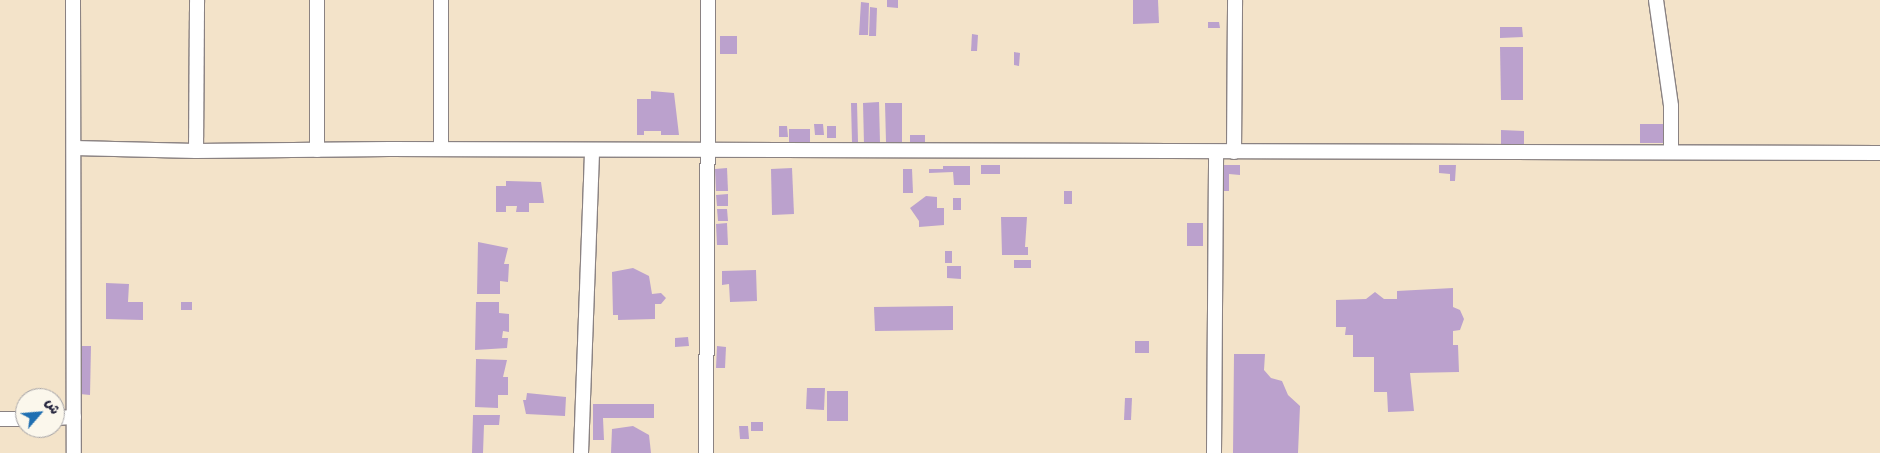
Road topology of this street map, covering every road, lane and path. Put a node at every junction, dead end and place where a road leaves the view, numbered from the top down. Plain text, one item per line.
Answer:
1 (73, 0) edge
2 (197, 0) edge
3 (317, 0) edge
4 (441, 0) edge
5 (708, 0) edge
6 (1235, 0) edge
7 (1656, 0) edge
8 (74, 148) junction
9 (441, 149) junction
10 (317, 150) junction
11 (592, 150) junction
12 (196, 151) junction
13 (708, 151) junction
14 (1216, 152) junction
15 (1234, 152) junction
16 (1671, 152) junction
17 (1880, 153) edge
18 (74, 416) junction
19 (65, 417) edge
20 (0, 419) edge
21 (15, 419) edge
22 (74, 453) edge
23 (581, 453) edge
24 (706, 453) edge
25 (1214, 453) edge

1 - 8 street
2 - 12 street
3 - 10 street
4 - 9 street
5 - 13 street
6 - 15 street
7 - 16 street
8 - 12 street
8 - 18 street
9 - 10 street
9 - 11 street
10 - 12 street
11 - 13 street
11 - 23 street
13 - 14 street
13 - 24 street
14 - 15 street
14 - 25 street
15 - 16 street
16 - 17 street
18 - 19 street
18 - 22 street
20 - 21 street

